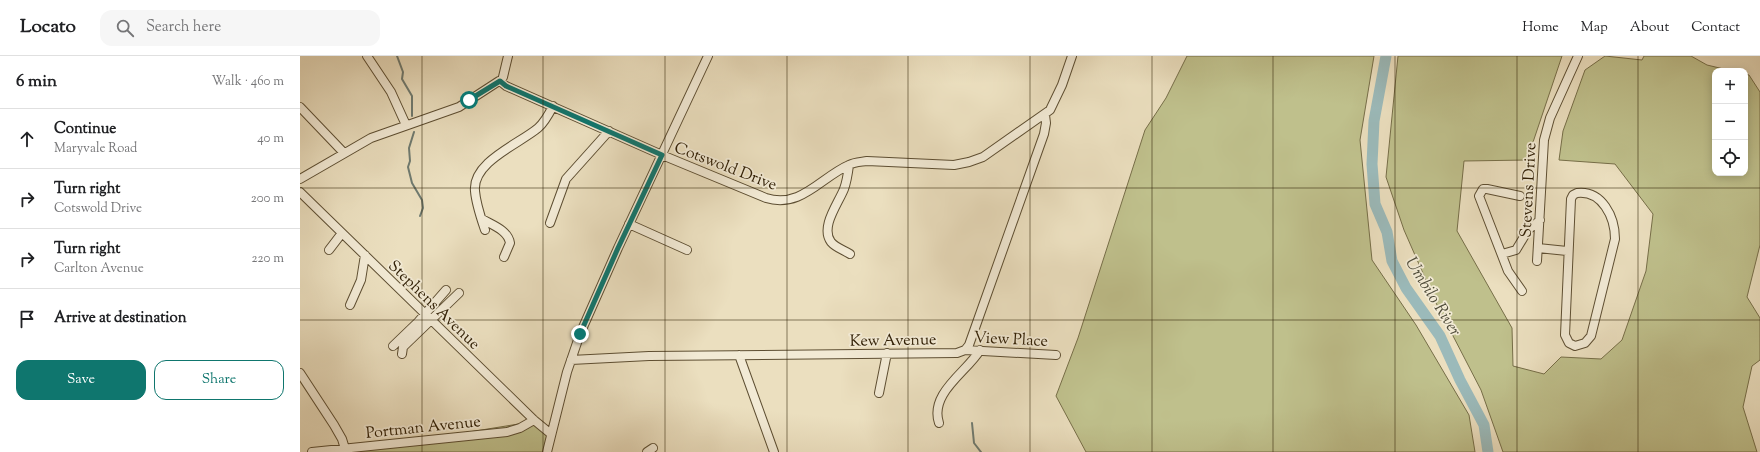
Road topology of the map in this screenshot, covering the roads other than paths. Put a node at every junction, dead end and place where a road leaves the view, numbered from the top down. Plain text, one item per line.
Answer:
1 (367, 56) edge
2 (708, 56) edge
3 (1072, 56) edge
4 (1578, 56) edge
5 (507, 59) edge
6 (500, 78) junction
7 (553, 106) junction
8 (300, 107) edge
9 (1045, 115) junction
10 (406, 125) junction
11 (609, 131) junction
12 (344, 153) junction
13 (662, 155) junction
14 (849, 165) junction
15 (300, 179) edge
16 (300, 192) edge
17 (1520, 196) dead end
18 (482, 220) junction
19 (1540, 220) junction
20 (550, 222) dead end
21 (629, 224) junction
22 (484, 230) dead end
23 (342, 233) junction
24 (1538, 248) junction
25 (329, 250) dead end
26 (687, 250) dead end
27 (1567, 251) junction
28 (850, 254) dead end
29 (1502, 254) junction
30 (365, 256) junction
31 (504, 257) dead end
32 (1537, 261) dead end
33 (446, 290) dead end
34 (1522, 291) dead end
35 (459, 292) dead end
36 (350, 305) dead end
37 (424, 314) junction
38 (431, 320) junction
39 (393, 346) dead end
40 (965, 350) junction
41 (980, 350) junction
42 (402, 354) dead end
43 (887, 354) junction
44 (739, 355) junction
45 (1056, 355) dead end
46 (571, 360) junction
47 (300, 373) edge
48 (879, 393) dead end
49 (534, 420) junction
50 (940, 423) dead end
51 (551, 434) junction
52 (345, 450) edge
53 (312, 452) edge
54 (547, 452) edge
55 (774, 452) edge

1 - 10 street
2 - 13 street
3 - 9 street, Cotswold Drive
4 - 19 street, Stevens Drive
5 - 6 street
6 - 7 street, Cotswold Drive
6 - 10 street
7 - 11 street, Cotswold Drive
7 - 18 street
8 - 12 street
9 - 14 street, Cotswold Drive
9 - 40 street
10 - 12 street
11 - 13 street, Cotswold Drive
11 - 20 street
12 - 15 street
13 - 14 street, Cotswold Drive
13 - 21 street
14 - 28 street
16 - 23 street, Stephens Avenue
17 - 29 street
18 - 22 street
18 - 31 street
19 - 24 street, Stevens Drive
19 - 29 street
21 - 26 street
21 - 46 street
23 - 25 street
23 - 30 street, Stephens Avenue
24 - 27 street
24 - 32 street, Stevens Drive
27 - 27 street
29 - 34 street
30 - 36 street
30 - 37 street, Stephens Avenue
33 - 37 street
35 - 38 street
37 - 38 street, Stephens Avenue
37 - 39 street
38 - 42 street
38 - 49 street, Stephens Avenue
40 - 41 street, View Place
40 - 43 street, Kew Avenue
41 - 45 street, View Place
41 - 50 street
43 - 44 street, Kew Avenue
43 - 48 street
44 - 46 street, Kew Avenue
44 - 55 street
46 - 51 street
47 - 52 street
49 - 51 street, Stephens Avenue
49 - 52 street, Portman Avenue
51 - 54 street
52 - 53 street, Portman Avenue

